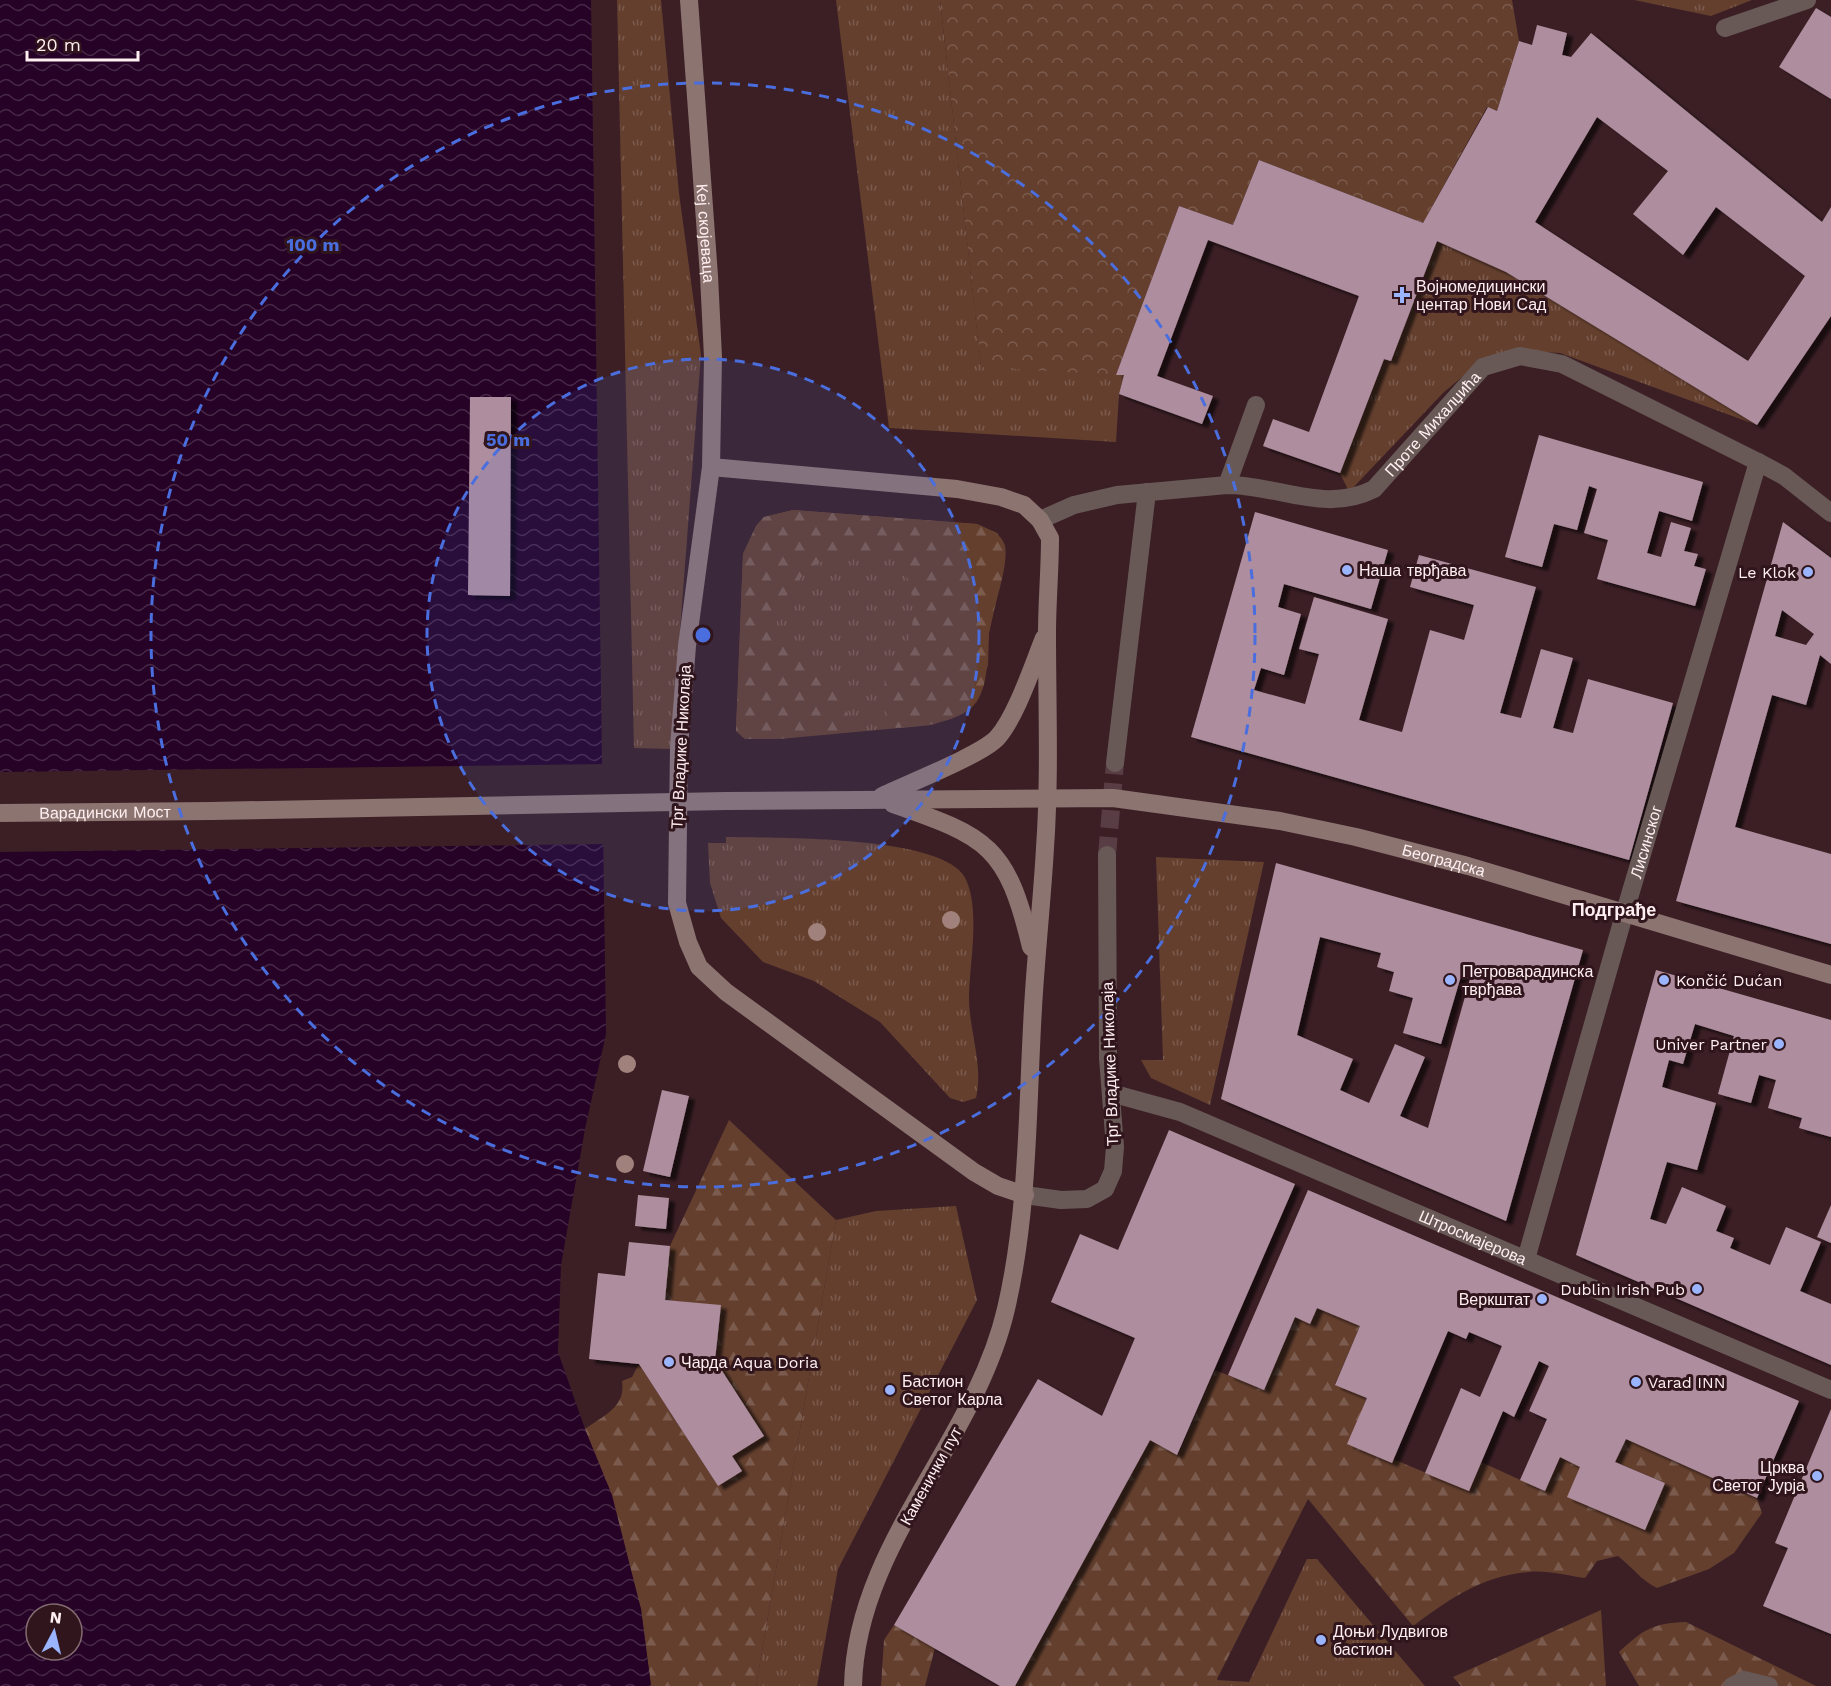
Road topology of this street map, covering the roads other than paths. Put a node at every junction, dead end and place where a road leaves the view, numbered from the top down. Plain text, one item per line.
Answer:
1 (689, 0) edge
2 (1807, 0) edge
3 (1725, 28) dead end
4 (1256, 405) dead end
5 (1758, 462) junction
6 (711, 467) junction
7 (1227, 485) junction
8 (1147, 492) junction
9 (1831, 513) edge
10 (1040, 520) junction
11 (1047, 629) junction
12 (1114, 763) tunnel mouth
13 (878, 798) junction
14 (1047, 799) junction
15 (726, 801) joint
16 (0, 813) edge
17 (1107, 855) tunnel mouth
18 (1624, 915) junction
19 (1035, 963) junction
20 (1831, 975) edge
21 (1111, 1093) junction
22 (1025, 1195) junction
23 (1526, 1259) junction
24 (1831, 1390) edge
25 (853, 1686) edge
26 (1732, 1686) edge
27 (1769, 1686) edge

1 - 6 main road, Кеј скојеваца
2 - 3 street
4 - 7 street
5 - 7 street, Проте Михалџића
5 - 9 street, Проте Михалџића
5 - 18 street, Лисинског
6 - 10 main road
6 - 22 main road, Трг Владике Николаја
7 - 8 street, Проте Михалџића
8 - 10 street, Проте Михалџића
8 - 12 street
10 - 11 main road
11 - 13 main road
11 - 14 main road
13 - 14 main road, Београдска
13 - 15 main road, Београдска
13 - 19 main road
14 - 18 main road, Београдска
14 - 19 main road
15 - 16 main road, Варадински Мост, bridge
17 - 21 street, Трг Владике Николаја
18 - 20 main road, Београдска
18 - 23 street, Лисинског
19 - 22 main road
21 - 22 street, Трг Владике Николаја
21 - 23 street, Штросмајерова
22 - 25 main road, Каменички пут
23 - 24 street, Штросмајерова
26 - 27 street

